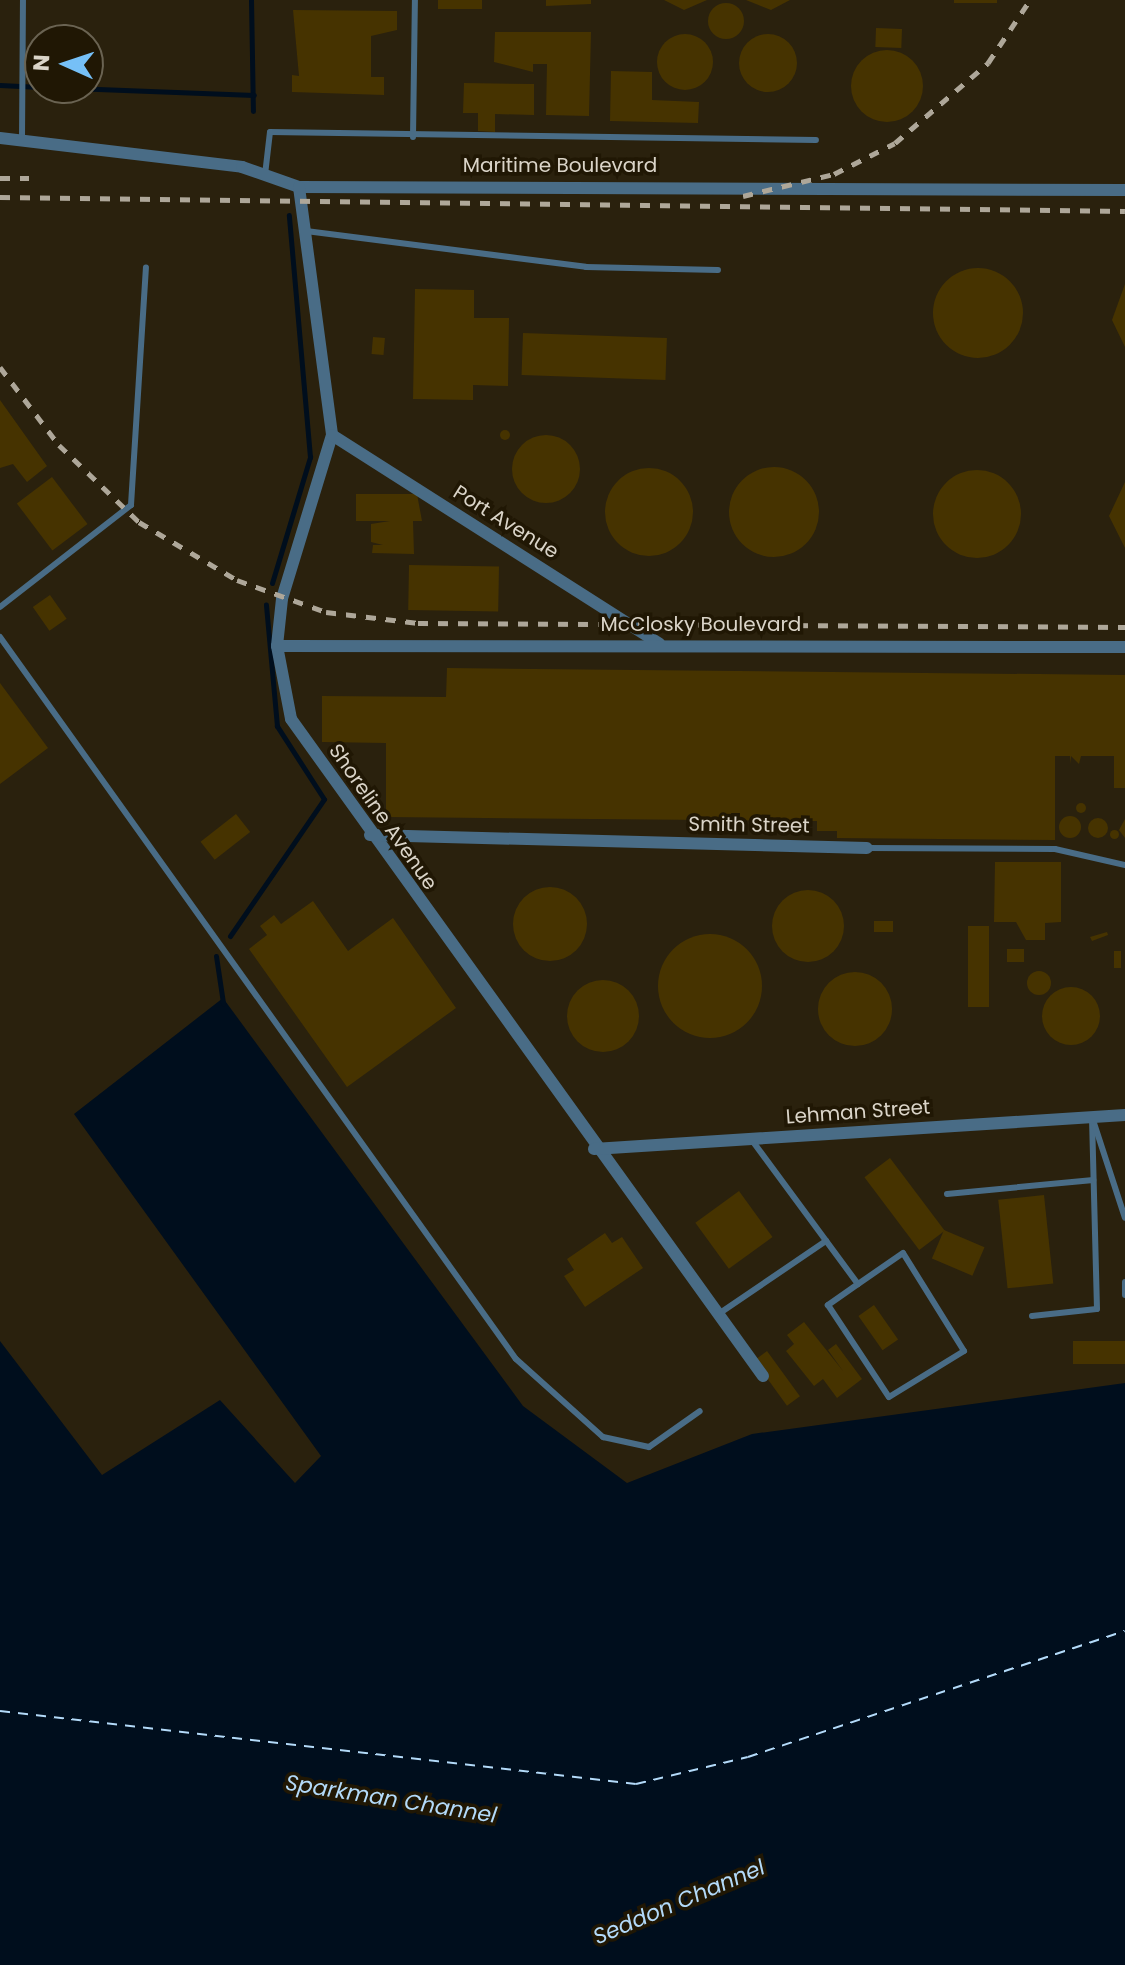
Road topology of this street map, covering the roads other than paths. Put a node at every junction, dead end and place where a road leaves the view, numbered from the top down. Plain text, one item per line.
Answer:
1 (23, 0) edge
2 (415, 0) edge
3 (413, 137) junction
4 (0, 138) edge
5 (22, 139) junction
6 (816, 140) dead end
7 (265, 175) junction
8 (299, 187) junction
9 (1125, 190) edge
10 (306, 231) junction
11 (146, 267) dead end
12 (718, 270) dead end
13 (332, 435) junction
14 (0, 607) edge
15 (0, 637) edge
16 (659, 643) junction
17 (277, 646) junction
18 (1125, 647) edge
19 (370, 835) junction
20 (867, 848) joint
21 (1125, 865) edge
22 (1125, 1115) edge
23 (1092, 1117) junction
24 (751, 1139) junction
25 (594, 1149) junction
26 (1093, 1180) junction
27 (947, 1194) dead end
28 (1125, 1218) edge
29 (826, 1241) junction
30 (1125, 1282) edge
31 (858, 1284) junction
32 (1125, 1295) edge
33 (717, 1315) junction
34 (1032, 1316) dead end
35 (763, 1376) dead end
36 (700, 1411) dead end

1 - 5 lane
2 - 3 lane
3 - 6 lane
3 - 7 lane
4 - 5 street, Maritime Boulevard
5 - 7 street, Maritime Boulevard
7 - 8 street, Maritime Boulevard
8 - 9 street, Maritime Boulevard
8 - 10 street, Shoreline Avenue
10 - 12 lane
10 - 13 street, Shoreline Avenue
11 - 14 lane
13 - 16 street, Port Avenue
13 - 17 street, Shoreline Avenue
15 - 36 lane
16 - 17 street, McClosky Boulevard
16 - 18 street, McClosky Boulevard
17 - 19 street, Shoreline Avenue
19 - 20 street, Smith Street
19 - 25 street, Shoreline Avenue
20 - 21 lane, Smith Street
22 - 23 street, Lehman Street
23 - 24 street, Lehman Street
23 - 26 lane
23 - 28 lane
24 - 25 street, Lehman Street
24 - 29 lane
25 - 33 street, Shoreline Avenue
26 - 27 lane
26 - 34 lane
29 - 31 lane
29 - 33 lane
30 - 32 lane
31 - 31 lane
33 - 35 street, Shoreline Avenue

